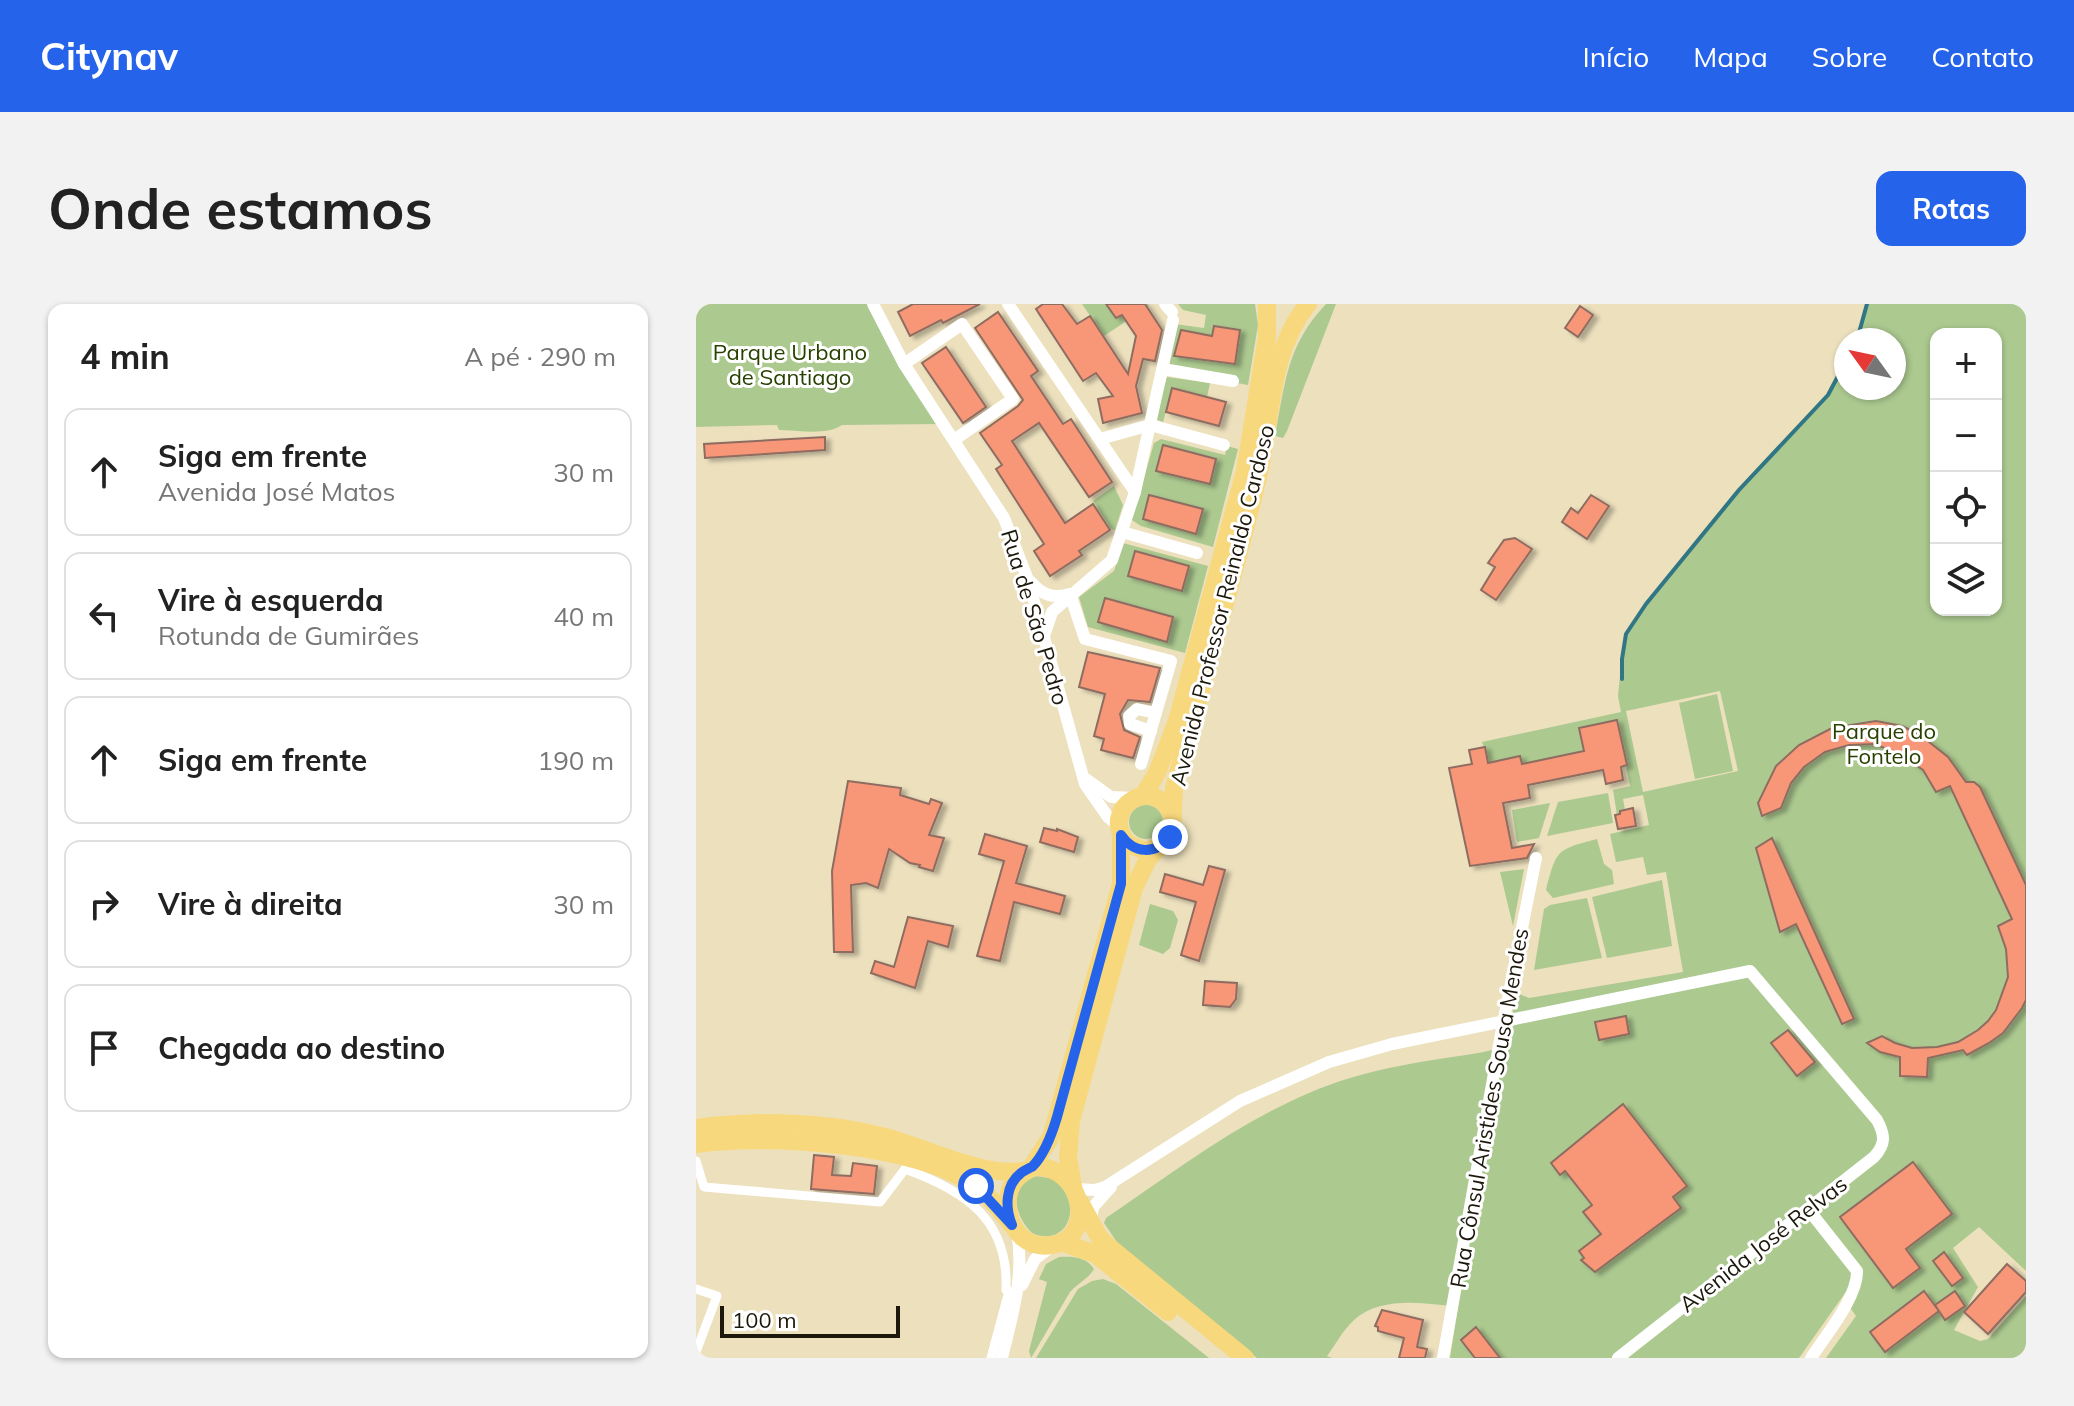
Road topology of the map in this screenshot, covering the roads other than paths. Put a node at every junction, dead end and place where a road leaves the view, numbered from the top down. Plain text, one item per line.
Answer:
1 (873, 304) edge
2 (1008, 304) edge
3 (1267, 304) edge
4 (1279, 304) edge
5 (1306, 304) edge
6 (1170, 312) edge
7 (904, 364) junction
8 (1163, 369) junction
9 (1233, 381) dead end
10 (1150, 425) junction
11 (1100, 439) junction
12 (954, 440) junction
13 (1224, 445) dead end
14 (1135, 492) junction
15 (1122, 532) junction
16 (1197, 553) dead end
17 (1028, 580) junction
18 (1070, 594) junction
19 (1044, 636) junction
20 (1156, 713) junction
21 (1151, 731) junction
22 (1141, 764) dead end
23 (1082, 773) junction
24 (1139, 797) junction
25 (1173, 818) junction
26 (1120, 830) junction
27 (1160, 847) junction
28 (1536, 858) dead end
29 (1503, 1023) junction
30 (696, 1128) edge
31 (696, 1144) edge
32 (696, 1161) edge
33 (1027, 1170) junction
34 (1116, 1182) junction
35 (1808, 1209) junction
36 (1076, 1214) junction
37 (1014, 1228) junction
38 (696, 1289) edge
39 (1018, 1295) junction
40 (696, 1352) edge
41 (991, 1358) edge
42 (1002, 1358) edge
43 (1225, 1358) edge
44 (1245, 1358) edge
45 (1443, 1358) edge
46 (1618, 1358) edge
47 (1811, 1358) edge

1 - 7 street, Rua de São Pedro
2 - 11 street
3 - 24 main road, Avenida Professor Reinaldo Cardoso
4 - 5 main road
5 - 25 main road, Avenida Professor Reinaldo Cardoso
6 - 8 street
7 - 12 street, Rua de São Pedro
7 - 12 street
8 - 9 street
8 - 10 street
10 - 11 street
10 - 13 street
10 - 14 street
11 - 14 street
12 - 17 street, Rua de São Pedro
14 - 15 street
15 - 16 street
15 - 18 street
17 - 18 street
17 - 19 street, Rua de São Pedro
18 - 19 street
18 - 20 street
19 - 23 street, Rua de São Pedro
20 - 21 street
20 - 21 street
21 - 22 street
23 - 24 street
23 - 26 street, Rua de São Pedro
24 - 25 main road
24 - 26 main road
25 - 27 main road
26 - 27 main road
26 - 33 main road
27 - 36 main road
28 - 29 street, Rua Cônsul Aristides Sousa Mendes
29 - 34 street
29 - 35 street, Avenida José Relvas
29 - 45 street, Rua Cônsul Aristides Sousa Mendes
30 - 33 main road
31 - 37 main road
32 - 41 street
33 - 36 main road
33 - 37 main road
34 - 36 street
34 - 36 street
35 - 46 street, Avenida José Relvas
35 - 47 street
36 - 37 main road
36 - 39 street
36 - 43 main road
36 - 44 main road
37 - 39 street
38 - 40 street
39 - 42 street

